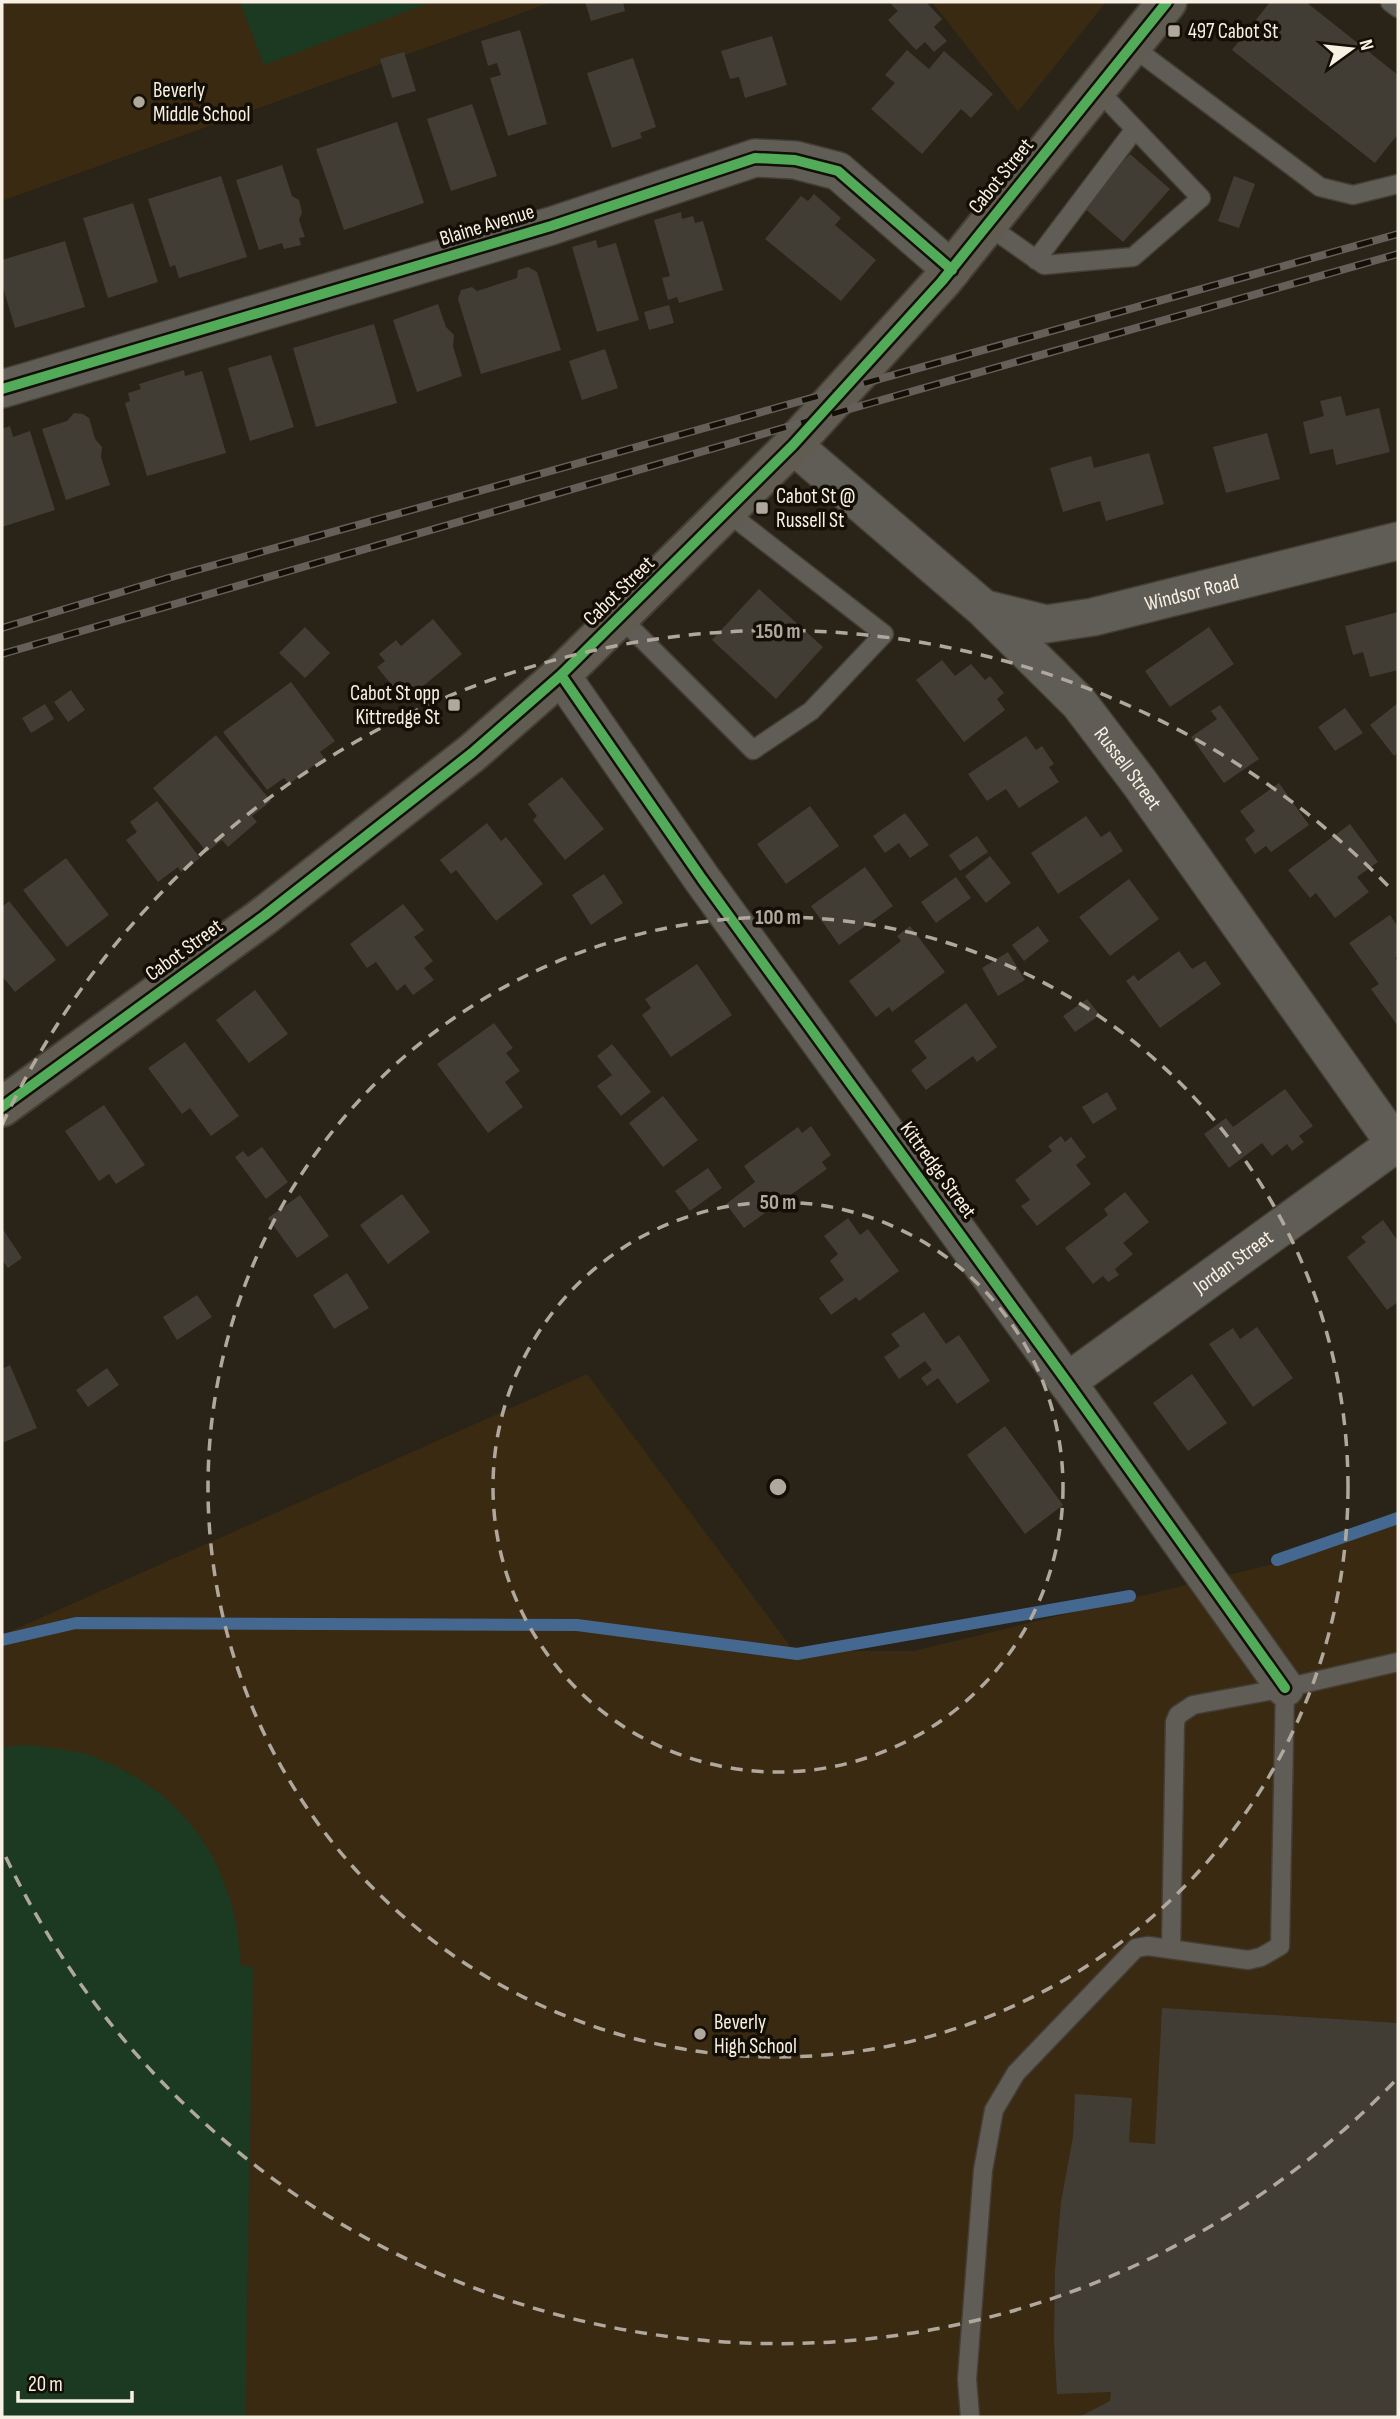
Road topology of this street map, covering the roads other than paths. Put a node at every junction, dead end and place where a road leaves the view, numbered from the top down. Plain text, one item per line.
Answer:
1 (1167, 2) edge
2 (1390, 2) edge
3 (1398, 8) edge
4 (1130, 45) junction
5 (1096, 89) junction
6 (1135, 129) junction
7 (1398, 184) edge
8 (987, 225) junction
9 (1037, 260) junction
10 (952, 270) junction
11 (2, 389) edge
12 (793, 445) junction
13 (727, 512) junction
14 (1398, 541) edge
15 (984, 609) junction
16 (620, 617) junction
17 (561, 675) junction
18 (2, 1107) edge
19 (1397, 1145) edge
20 (1067, 1382) junction
21 (1398, 1662) edge
22 (1285, 1688) junction
23 (1171, 1949) junction
24 (970, 2417) edge

1 - 4 highway, Cabot Street
2 - 3 lane
4 - 5 highway, Cabot Street
4 - 7 lane
5 - 6 lane
5 - 8 highway, Cabot Street
6 - 9 lane
6 - 9 lane
8 - 9 lane
8 - 10 highway, Cabot Street
10 - 11 street, Blaine Avenue
10 - 12 highway, Cabot Street
12 - 13 highway, Cabot Street
12 - 15 street, Russell Street
13 - 16 highway, Cabot Street
13 - 16 lane
14 - 15 street, Windsor Road
15 - 19 street, Russell Street
16 - 17 highway, Cabot Street
17 - 18 highway, Cabot Street
17 - 20 street, Kittredge Street
19 - 20 street, Jordan Street
20 - 22 street, Kittredge Street
21 - 22 lane
22 - 23 lane
22 - 23 lane
23 - 24 lane

